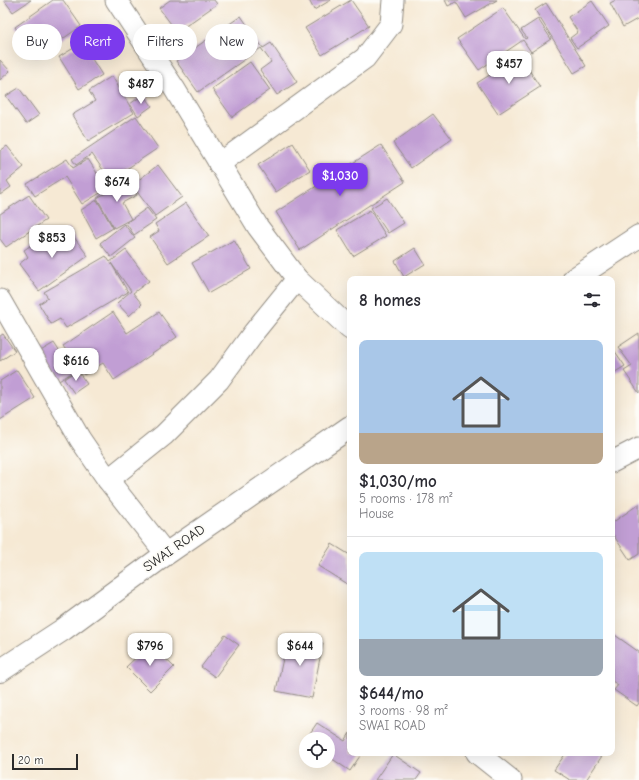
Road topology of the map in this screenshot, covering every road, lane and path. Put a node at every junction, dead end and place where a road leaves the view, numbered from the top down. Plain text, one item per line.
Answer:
1 (116, 0) edge
2 (393, 0) edge
3 (220, 164) junction
4 (639, 236) edge
5 (579, 276) edge
6 (297, 279) junction
7 (0, 300) edge
8 (347, 326) edge
9 (347, 429) edge
10 (639, 448) edge
11 (615, 460) edge
12 (108, 480) junction
13 (166, 554) junction
14 (0, 671) edge
15 (481, 756) edge
16 (511, 780) edge

1 - 3 street
2 - 3 street
3 - 6 street
4 - 5 street
6 - 8 street
6 - 12 street
7 - 12 street
9 - 13 street, SWAI ROAD
10 - 11 street
12 - 13 street
13 - 14 street, SWAI ROAD
15 - 16 street

